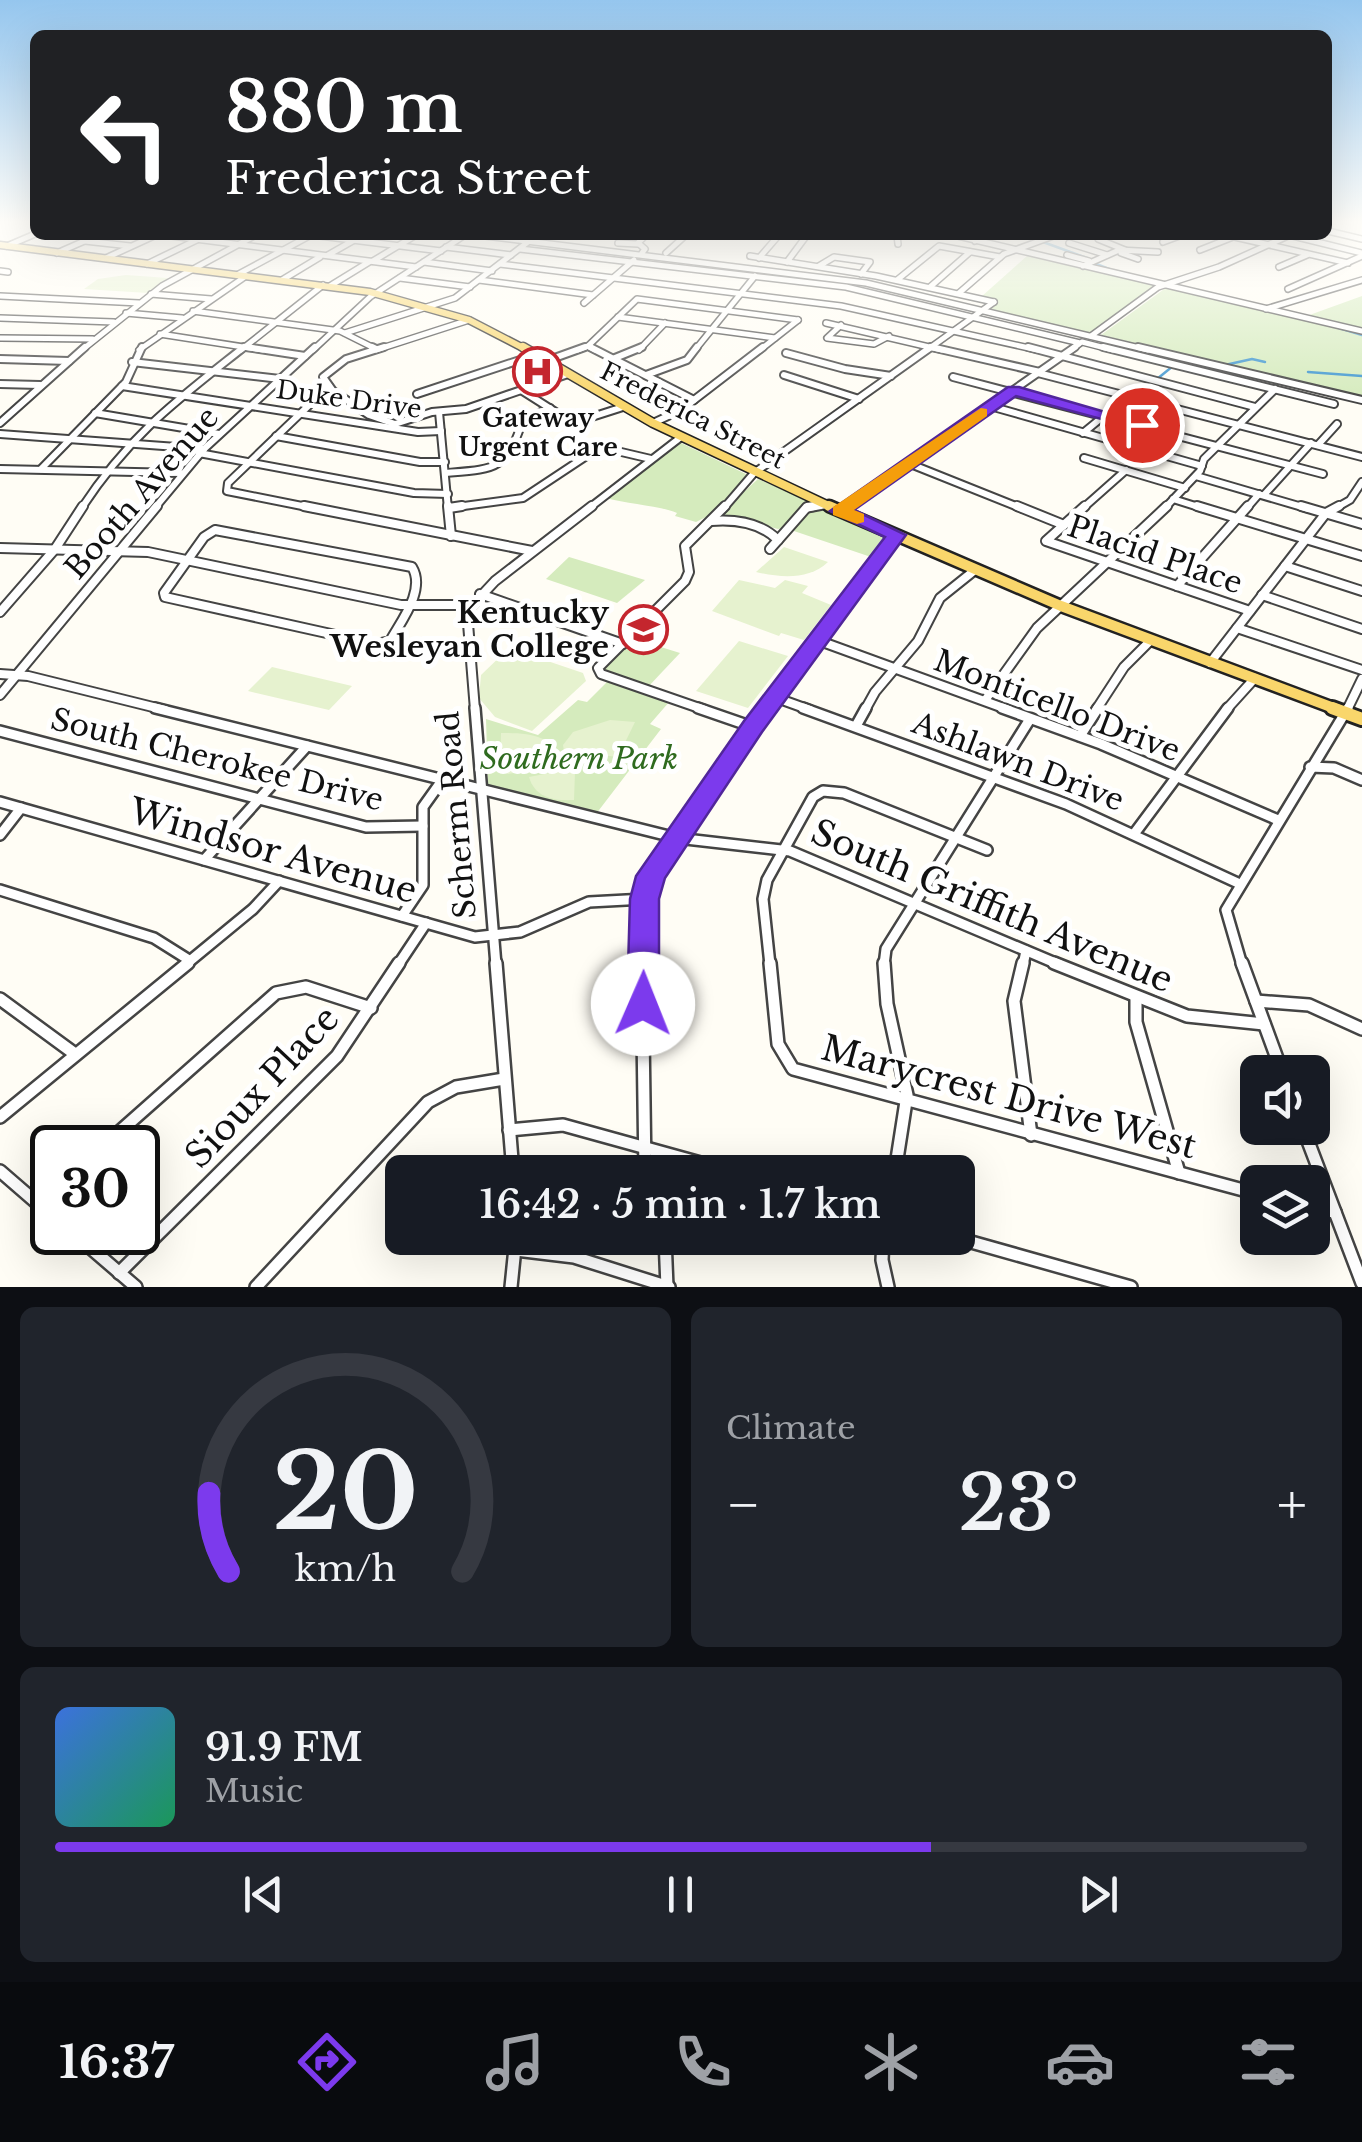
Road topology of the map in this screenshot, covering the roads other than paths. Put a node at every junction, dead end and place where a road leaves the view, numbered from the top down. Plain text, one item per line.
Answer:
1 (168, 283) edge
2 (230, 283) edge
3 (314, 283) edge
4 (332, 283) edge
5 (392, 283) edge
6 (439, 283) edge
7 (475, 283) edge
8 (502, 283) edge
9 (608, 283) edge
10 (655, 283) edge
11 (750, 283) edge
12 (812, 283) edge
13 (856, 283) edge
14 (913, 283) edge
15 (933, 283) edge
16 (970, 283) edge
17 (1152, 283) edge
18 (1171, 283) edge
19 (1295, 283) edge
20 (1352, 283) edge
21 (329, 285) junction
22 (930, 286) junction
23 (1163, 286) junction
24 (470, 287) junction
25 (1288, 288) dead end
26 (376, 293) junction
27 (959, 293) junction
28 (151, 294) junction
29 (742, 294) junction
30 (593, 295) junction
31 (0, 296) edge
32 (211, 299) junction
33 (447, 301) junction
34 (584, 303) dead end
35 (139, 304) junction
36 (428, 307) junction
37 (985, 309) junction
38 (1266, 309) junction
39 (193, 311) junction
40 (728, 311) junction
41 (126, 313) junction
42 (456, 316) junction
43 (976, 316) junction
44 (618, 317) junction
45 (0, 318) edge
46 (182, 318) junction
47 (469, 320) junction
48 (114, 322) junction
49 (275, 322) junction
50 (665, 323) junction
51 (826, 323) dead end
52 (841, 325) junction
53 (332, 330) junction
54 (713, 330) junction
55 (954, 331) junction
56 (1362, 331) edge
57 (345, 332) junction
58 (160, 334) junction
59 (1092, 335) junction
60 (889, 336) junction
61 (0, 337) edge
62 (775, 338) junction
63 (90, 339) junction
64 (1081, 342) junction
65 (588, 346) junction
66 (933, 346) junction
67 (244, 347) junction
68 (376, 349) junction
69 (786, 353) dead end
70 (535, 355) junction
71 (305, 356) junction
72 (1061, 357) junction
73 (615, 358) junction
74 (0, 360) edge
75 (69, 361) junction
76 (545, 361) junction
77 (132, 365) junction
78 (214, 370) junction
79 (1039, 372) junction
80 (568, 374) junction
81 (646, 375) junction
82 (784, 375) dead end
83 (891, 376) junction
84 (954, 376) dead end
85 (280, 379) junction
86 (0, 384) edge
87 (42, 385) junction
88 (122, 386) junction
89 (330, 386) junction
90 (1274, 389) junction
91 (521, 390) junction
92 (1014, 390) junction
93 (417, 394) dead end
94 (182, 395) junction
95 (1127, 397) junction
96 (859, 399) junction
97 (694, 400) junction
98 (1362, 400) edge
99 (1334, 404) dead end
100 (251, 406) junction
101 (623, 406) junction
102 (990, 406) junction
103 (1255, 407) junction
104 (550, 408) junction
105 (0, 409) edge
106 (15, 410) junction
107 (301, 412) junction
108 (440, 412) junction
109 (95, 413) junction
110 (1104, 415) junction
111 (149, 422) junction
112 (653, 422) junction
113 (0, 423) edge
114 (1239, 424) junction
115 (1337, 424) dead end
116 (442, 431) junction
117 (1083, 433) junction
118 (0, 434) edge
119 (219, 434) junction
120 (276, 436) junction
121 (681, 437) junction
122 (70, 439) junction
123 (130, 443) junction
124 (1315, 444) junction
125 (1216, 446) junction
126 (202, 451) junction
127 (1362, 457) edge
128 (1084, 458) dead end
129 (651, 460) junction
130 (250, 462) junction
131 (444, 462) junction
132 (908, 464) junction
133 (1202, 466) junction
134 (1291, 466) junction
135 (0, 468) edge
136 (41, 470) junction
137 (1126, 470) junction
138 (106, 471) junction
139 (182, 473) junction
140 (446, 473) junction
141 (1323, 474) dead end
142 (1196, 476) junction
143 (756, 477) junction
144 (1362, 482) edge
145 (1185, 488) junction
146 (448, 494) junction
147 (1261, 495) junction
148 (1174, 499) junction
149 (808, 502) junction
150 (449, 508) junction
151 (720, 510) junction
152 (840, 511) junction
153 (1326, 513) junction
154 (727, 519) junction
155 (1237, 519) junction
156 (708, 521) junction
157 (1362, 524) edge
158 (1064, 525) junction
159 (789, 528) junction
160 (770, 530) junction
161 (896, 535) junction
162 (452, 536) junction
163 (778, 540) junction
164 (1306, 540) junction
165 (0, 548) edge
166 (55, 549) junction
167 (770, 549) dead end
168 (118, 550) junction
169 (532, 552) junction
170 (1362, 556) edge
171 (187, 561) junction
172 (1109, 563) junction
173 (1285, 566) junction
174 (976, 570) junction
175 (1177, 586) junction
176 (1362, 591) edge
177 (480, 594) junction
178 (1262, 596) junction
179 (469, 605) junction
180 (410, 606) junction
181 (1060, 606) junction
182 (1250, 611) junction
183 (0, 612) edge
184 (1238, 628) junction
185 (1362, 629) edge
186 (817, 640) junction
187 (1150, 641) junction
188 (622, 644) junction
189 (1210, 662) junction
190 (895, 668) junction
191 (1362, 670) edge
192 (0, 674) edge
193 (17, 675) junction
194 (1255, 678) junction
195 (1362, 679) edge
196 (0, 695) edge
197 (774, 697) junction
198 (986, 700) junction
199 (1346, 712) junction
200 (1362, 718) edge
201 (1030, 719) junction
202 (753, 726) junction
203 (856, 726) junction
204 (0, 730) edge
205 (1080, 736) junction
206 (307, 746) junction
207 (1320, 752) junction
208 (1310, 767) junction
209 (1334, 768) junction
210 (991, 776) junction
211 (1177, 776) junction
212 (443, 779) junction
213 (1362, 780) edge
214 (479, 788) junction
215 (260, 798) junction
216 (0, 802) edge
217 (21, 808) junction
218 (1278, 820) junction
219 (423, 826) junction
220 (1134, 834) junction
221 (0, 836) edge
222 (954, 837) junction
223 (676, 838) junction
224 (782, 849) junction
225 (988, 850) dead end
226 (204, 860) junction
227 (279, 880) junction
228 (1240, 884) junction
229 (0, 890) edge
230 (645, 899) junction
231 (914, 902) junction
232 (402, 916) junction
233 (426, 923) junction
234 (492, 937) junction
235 (1026, 951) junction
236 (190, 960) junction
237 (0, 998) edge
238 (1136, 998) junction
239 (1256, 1001) junction
240 (370, 1008) junction
241 (1264, 1024) junction
242 (1362, 1028) edge
243 (75, 1054) junction
244 (1276, 1055) edge
245 (504, 1079) junction
246 (908, 1102) junction
247 (0, 1117) edge
248 (127, 1125) edge
249 (509, 1130) junction
250 (1032, 1135) junction
251 (1309, 1145) edge
252 (644, 1147) junction
253 (511, 1155) edge
254 (644, 1155) edge
255 (672, 1155) edge
256 (898, 1155) edge
257 (0, 1171) edge
258 (1179, 1174) junction
259 (1240, 1189) edge
260 (30, 1197) edge
261 (1330, 1211) edge
262 (1335, 1212) junction
263 (975, 1243) edge
264 (99, 1255) edge
265 (515, 1255) edge
266 (565, 1255) edge
267 (666, 1255) edge
268 (882, 1255) edge
269 (119, 1272) junction
270 (1362, 1283) edge
271 (136, 1287) edge
272 (256, 1287) edge
273 (512, 1287) edge
274 (668, 1287) edge
275 (888, 1287) edge
276 (1131, 1287) edge

1 - 28 street
2 - 32 street
3 - 21 main road, Frederica Street
4 - 21 street
5 - 26 street, Booth Avenue
6 - 24 street
7 - 24 street
8 - 30 street
9 - 30 street
10 - 29 street
11 - 29 street
12 - 43 street
13 - 37 street
14 - 22 street
15 - 22 street
16 - 27 street
17 - 23 street
18 - 23 street
19 - 25 street
20 - 38 street
21 - 26 main road, Frederica Street
21 - 49 street
22 - 27 street
23 - 38 street
23 - 59 street
24 - 33 street
26 - 36 main road, Frederica Street
26 - 53 street, Booth Avenue
27 - 37 street
28 - 32 street
28 - 35 street
29 - 40 street
29 - 55 street
30 - 34 street
31 - 35 street
32 - 39 street
33 - 36 street
33 - 42 main road
35 - 41 street
36 - 42 main road, Frederica Street
36 - 57 street
37 - 43 street
37 - 59 street
38 - 56 street
39 - 46 street
39 - 49 street
40 - 44 street
40 - 54 street
40 - 62 street
41 - 46 street
41 - 48 street
42 - 47 main road, Frederica Street
43 - 55 street
43 - 64 street
44 - 50 street
44 - 65 street
45 - 48 street
46 - 58 street
47 - 68 street
47 - 70 main road, Frederica Street
48 - 63 street
49 - 53 street
49 - 67 street
50 - 54 street
50 - 73 street
51 - 52 street
52 - 60 street
52 - 60 street
53 - 57 street
53 - 71 street, Booth Avenue
54 - 62 street
54 - 81 street
55 - 66 street
55 - 72 street
57 - 68 street
58 - 67 street
58 - 77 street
59 - 64 street
59 - 98 street
60 - 66 street
61 - 63 street
62 - 97 street
63 - 75 street
64 - 72 street
64 - 90 street
65 - 73 street
65 - 76 street
66 - 79 street
66 - 83 street
67 - 71 street
67 - 78 street
68 - 89 street
69 - 83 street
70 - 76 main road, Frederica Street
70 - 93 street
71 - 85 street, Booth Avenue
72 - 79 street
72 - 103 street
73 - 81 street
74 - 75 street
75 - 87 street
76 - 80 main road, Frederica Street
77 - 78 street
77 - 88 street
78 - 85 street
78 - 94 street
79 - 92 street
79 - 95 street
80 - 91 street
80 - 101 main road, Frederica Street
81 - 97 street
82 - 96 street
83 - 96 street
84 - 92 street
85 - 100 street, Booth Avenue
86 - 87 street
87 - 106 street
88 - 94 street, Duke Drive
88 - 109 street
89 - 107 street
89 - 108 street
90 - 99 street
90 - 103 street
91 - 104 street
91 - 108 street
92 - 102 street
92 - 110 street
94 - 100 street, Duke Drive
94 - 111 street
95 - 110 street
95 - 114 street
96 - 143 street
97 - 112 street
100 - 107 street, Duke Drive
100 - 119 street, Booth Avenue
101 - 104 street
101 - 112 main road, Frederica Street
102 - 117 street
102 - 132 street
103 - 114 street
104 - 140 street
105 - 106 street
106 - 113 street
107 - 116 street, Duke Drive
107 - 120 street
108 - 116 street
109 - 111 street
109 - 122 street
110 - 117 street
110 - 125 street
111 - 119 street
111 - 123 street
112 - 121 main road, Frederica Street
114 - 124 street
114 - 125 street
115 - 124 street
116 - 131 street
117 - 133 street
118 - 122 street
119 - 126 street, Booth Avenue
120 - 130 street
120 - 131 street
121 - 129 street
121 - 143 main road, Frederica Street
122 - 123 street
122 - 136 street
123 - 126 street
123 - 138 street
124 - 127 street
124 - 134 street
125 - 133 street
125 - 134 street
126 - 130 street
126 - 139 street, Booth Avenue
128 - 137 street
129 - 150 street
129 - 169 street
130 - 146 street
130 - 162 street
131 - 140 street
132 - 152 street
132 - 158 street, Placid Place
133 - 142 street
134 - 141 street
134 - 147 street
135 - 136 street
136 - 138 street
137 - 145 street
137 - 158 street
138 - 139 street
138 - 166 street
139 - 168 street, Booth Avenue
140 - 146 street
142 - 145 street
142 - 147 street
143 - 149 main road, Frederica Street
143 - 151 street
144 - 153 street
145 - 148 street
146 - 150 street
147 - 153 street
147 - 155 street
148 - 155 street
148 - 172 street
149 - 152 main road, Frederica Street
149 - 159 street
150 - 162 street
151 - 154 street
151 - 156 street
152 - 161 main road, Frederica Street
153 - 157 street
153 - 164 street
154 - 156 street
154 - 160 street
155 - 164 street
155 - 175 street
156 - 188 street
158 - 172 street, Placid Place
159 - 160 street
159 - 163 street
160 - 163 street
161 - 174 main road, Frederica Street
161 - 186 street
162 - 169 street
163 - 167 street
164 - 170 street
164 - 173 street
165 - 166 street
166 - 168 street
166 - 183 street
168 - 171 street
168 - 193 street, Booth Avenue
169 - 177 street
171 - 180 street
171 - 180 street
171 - 180 street
172 - 175 street, Placid Place
172 - 181 street
173 - 176 street
173 - 178 street
174 - 181 main road, Frederica Street
174 - 190 street
175 - 182 street, Placid Place
177 - 179 street
177 - 188 street
178 - 182 street
178 - 185 street
179 - 180 street
179 - 214 street, Scherm Road
181 - 187 main road, Frederica Street
181 - 198 street
182 - 184 street
184 - 189 street
184 - 191 street
186 - 190 street, Monticello Drive
186 - 197 street
187 - 189 main road, Frederica Street
187 - 205 street
188 - 202 street
189 - 194 main road, Frederica Street
190 - 198 street, Monticello Drive
190 - 203 street
192 - 193 street, South Griffith Avenue
193 - 196 street, Booth Avenue
193 - 206 street, South Griffith Avenue
194 - 199 main road, Frederica Street
194 - 211 street
195 - 199 street
197 - 202 street
197 - 203 street, Ashlawn Drive
198 - 201 street, Monticello Drive
199 - 200 main road, Frederica Street
199 - 207 street
201 - 205 street, Monticello Drive
201 - 210 street
202 - 223 street
203 - 210 street, Ashlawn Drive
204 - 215 street, South Cherokee Drive
205 - 211 street, Monticello Drive
206 - 212 street, South Griffith Avenue
206 - 215 street
207 - 208 street
207 - 209 street
208 - 209 street
208 - 218 street
209 - 213 street
210 - 220 street, Ashlawn Drive
210 - 222 street
211 - 218 street, Monticello Drive
211 - 220 street
212 - 214 street, South Griffith Avenue
212 - 219 street
214 - 223 street, South Griffith Avenue
214 - 234 street, Scherm Road
215 - 219 street, South Cherokee Drive
215 - 226 street
216 - 217 street, Windsor Avenue
217 - 221 street
217 - 226 street, Windsor Avenue
218 - 228 street
219 - 232 street
220 - 228 street, Ashlawn Drive
222 - 224 street, Marycrest Drive West
222 - 225 street, Marycrest Drive West
222 - 231 street
223 - 224 street, South Griffith Avenue
223 - 230 street
224 - 231 street, South Griffith Avenue
224 - 246 street, Marycrest Drive West
226 - 227 street, Windsor Avenue
227 - 232 street, Windsor Avenue
227 - 236 street
228 - 239 street
229 - 236 street
230 - 234 street, Windsor Avenue
230 - 252 street
231 - 235 street, South Griffith Avenue
231 - 246 street
232 - 233 street, Windsor Avenue
233 - 234 street, Windsor Avenue
233 - 240 street, Sioux Place
234 - 245 street, Scherm Road
235 - 238 street, South Griffith Avenue
235 - 250 street
236 - 243 street
237 - 243 street
238 - 241 street, South Griffith Avenue
238 - 258 street
239 - 241 street
239 - 242 street
240 - 248 street
240 - 269 street, Sioux Place
241 - 244 street
243 - 247 street
245 - 249 street, Scherm Road
245 - 272 street
246 - 250 street, Marycrest Drive West
246 - 256 street
249 - 252 street
249 - 253 street, Scherm Road
250 - 258 street, Marycrest Drive West
251 - 262 street
252 - 254 street
252 - 255 street
257 - 260 street
258 - 259 street, Marycrest Drive West
261 - 262 street
262 - 270 street
263 - 276 street
264 - 269 street
265 - 273 street
266 - 274 street
267 - 274 street
268 - 275 street
269 - 271 street

